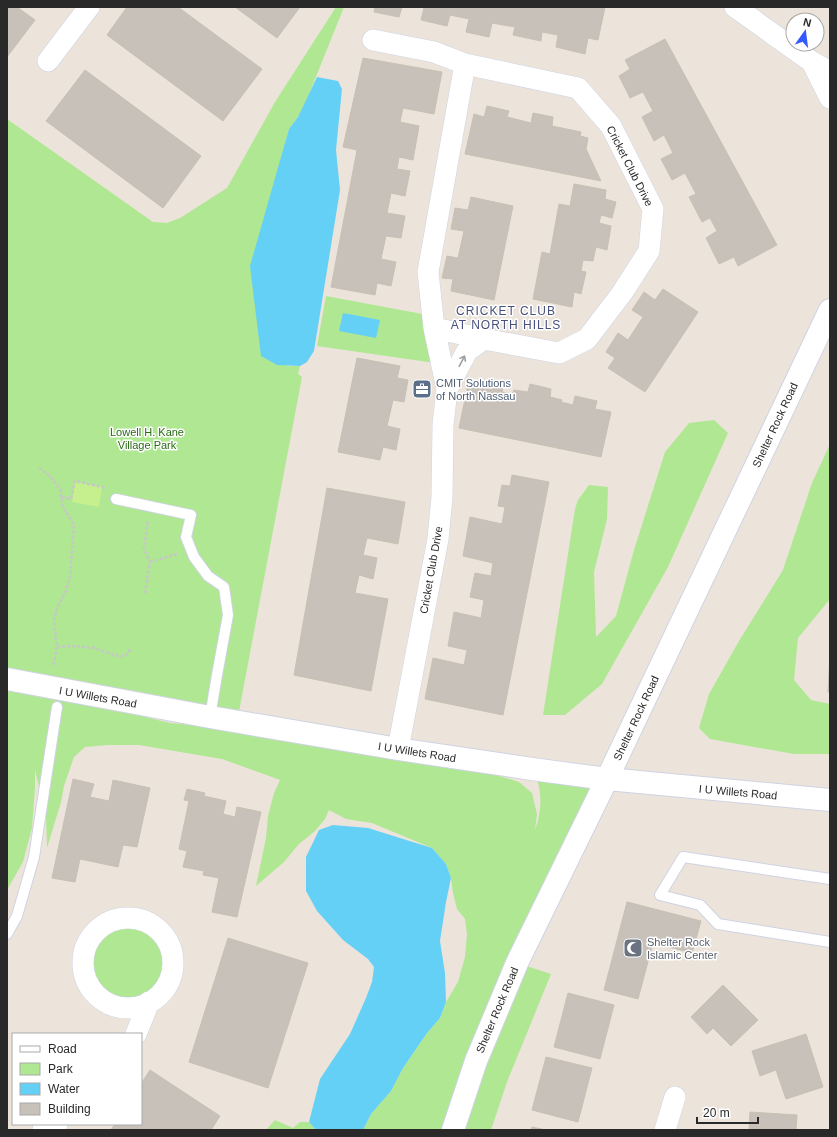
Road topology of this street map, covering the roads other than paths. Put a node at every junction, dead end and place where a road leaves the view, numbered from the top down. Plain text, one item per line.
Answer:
1 (88, 7) edge
2 (735, 7) edge
3 (373, 40) dead end
4 (48, 61) dead end
5 (812, 62) junction
6 (465, 64) junction
7 (830, 72) edge
8 (830, 98) edge
9 (830, 310) edge
10 (434, 328) junction
11 (484, 339) junction
12 (447, 389) junction
13 (116, 499) road end
14 (7, 679) edge
15 (57, 706) dead end
16 (210, 717) junction
17 (398, 749) junction
18 (607, 779) junction
19 (830, 800) edge
20 (830, 879) edge
21 (7, 934) edge
22 (830, 942) edge
23 (150, 1002) junction
24 (136, 1033) edge
25 (675, 1097) dead end
26 (55, 1125) edge
27 (43, 1130) edge
28 (453, 1130) edge
29 (665, 1130) edge

1 - 4 street
2 - 5 street
3 - 6 street, Cricket Club Drive
5 - 7 street
5 - 8 street
6 - 10 street, Cricket Club Drive
6 - 11 street, Cricket Club Drive
9 - 18 main road, Shelter Rock Road
10 - 11 street, Cricket Club Drive
10 - 12 street, Cricket Club Drive
12 -> 11 street, Cricket Club Drive
12 - 17 street, Cricket Club Drive
13 - 16 lane
14 - 16 main road, I U Willets Road
15 - 21 lane
16 - 17 main road, I U Willets Road
17 - 18 main road, I U Willets Road
18 - 19 main road, I U Willets Road
18 - 28 main road, Shelter Rock Road
20 - 22 lane
23 - 23 street
23 - 24 street
25 - 29 street
26 - 27 street

